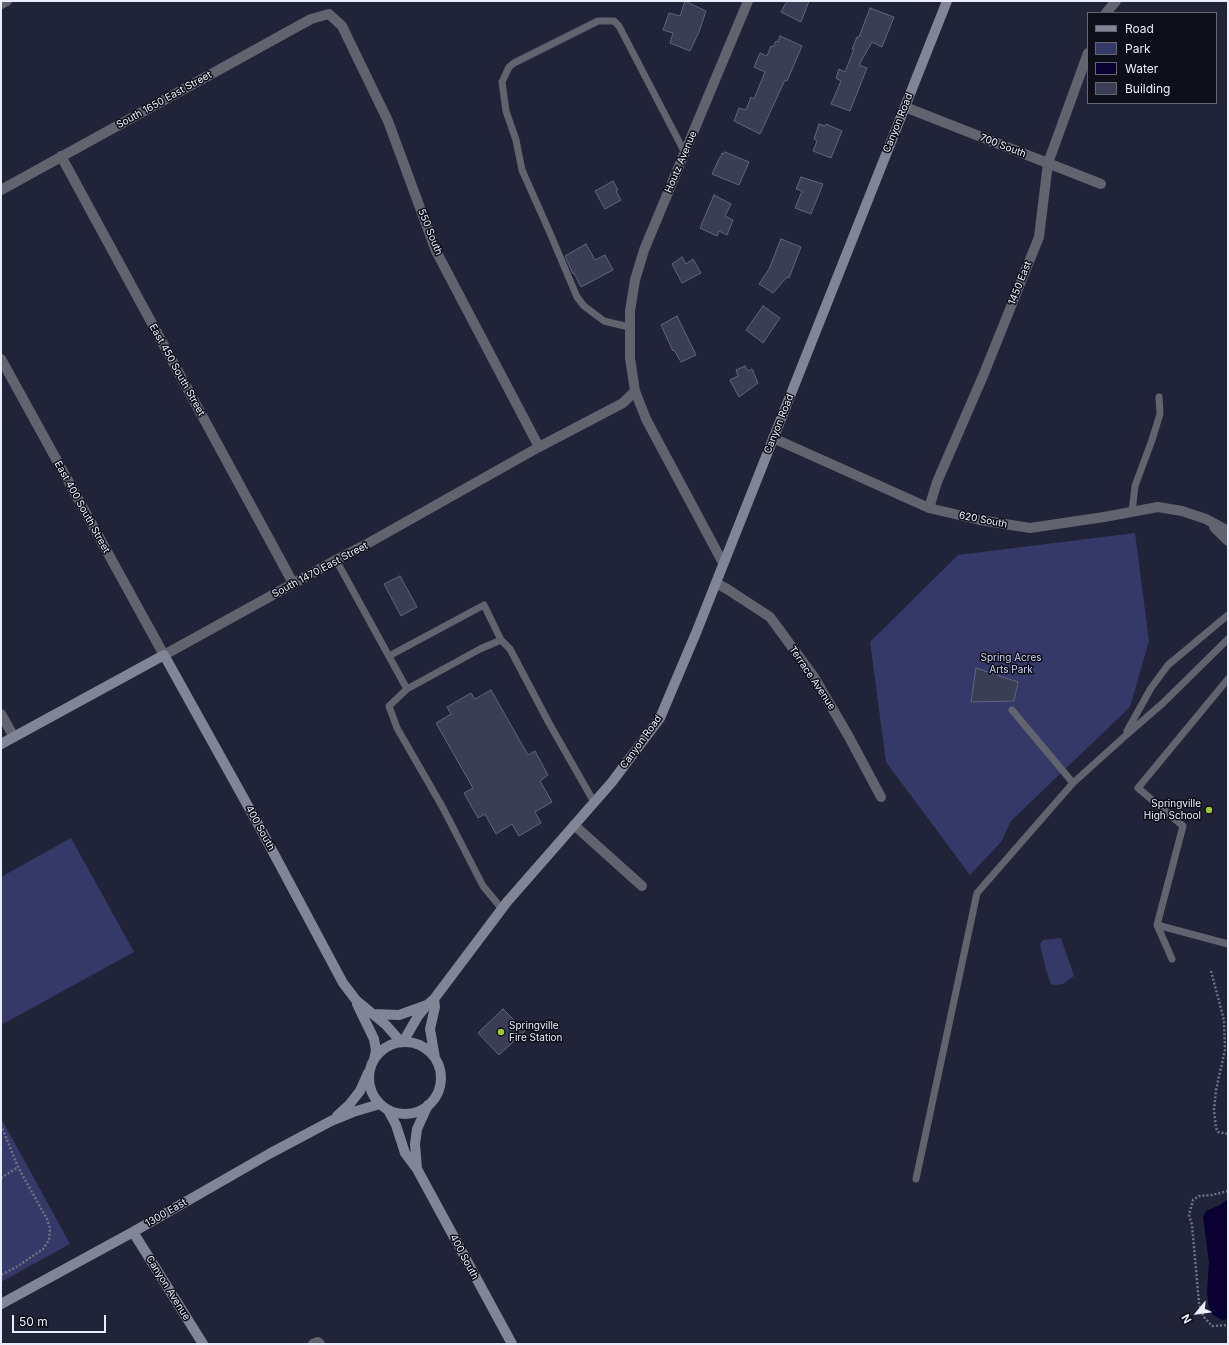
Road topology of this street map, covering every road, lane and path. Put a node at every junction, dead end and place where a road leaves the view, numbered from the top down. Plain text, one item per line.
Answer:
1 (7, 1) edge
2 (748, 1) edge
3 (947, 1) edge
4 (1116, 1) edge
5 (1, 4) edge
6 (1107, 12) edge
7 (329, 14) joint
8 (1087, 55) edge
9 (904, 107) junction
10 (685, 153) junction
11 (61, 156) junction
12 (1048, 163) junction
13 (1101, 184) dead end
14 (1, 190) edge
15 (630, 327) junction
16 (1, 359) edge
17 (635, 391) junction
18 (1159, 397) dead end
19 (773, 438) junction
20 (539, 447) junction
21 (929, 508) junction
22 (1132, 512) junction
23 (1206, 519) junction
24 (1228, 530) edge
25 (1228, 541) edge
26 (336, 560) junction
27 (724, 563) junction
28 (294, 583) junction
29 (716, 583) junction
30 (1228, 614) edge
31 (1228, 639) edge
32 (501, 640) junction
33 (164, 655) junction
34 (389, 656) junction
35 (1228, 680) edge
36 (407, 689) junction
37 (1012, 710) dead end
38 (1, 714) edge
39 (14, 737) junction
40 (1124, 737) junction
41 (1, 744) edge
42 (1073, 783) junction
43 (882, 798) dead end
44 (594, 802) junction
45 (574, 825) junction
46 (642, 886) dead end
47 (502, 909) junction
48 (1157, 925) junction
49 (1228, 944) edge
50 (1172, 959) dead end
51 (1211, 971) dead end
52 (356, 1000) junction
53 (431, 1002) junction
54 (373, 1014) junction
55 (402, 1042) junction
56 (435, 1060) junction
57 (373, 1062) junction
58 (428, 1105) junction
59 (384, 1107) junction
60 (331, 1121) junction
61 (1, 1124) edge
62 (1228, 1134) edge
63 (18, 1167) junction
64 (417, 1169) junction
65 (1, 1178) edge
66 (916, 1179) dead end
67 (1228, 1191) edge
68 (133, 1232) junction
69 (1, 1275) edge
70 (1, 1304) edge
71 (1228, 1325) edge
72 (203, 1344) edge
73 (313, 1344) edge
74 (320, 1344) edge
75 (512, 1344) edge

1 - 5 street
2 - 10 street, Houtz Avenue
3 - 9 main road, Canyon Road
4 - 6 street
7 - 11 street, South 1650 East Street
7 - 20 street, 550 South
8 - 12 street, 1450 East
9 - 12 street, 700 South
9 - 19 main road, Canyon Road
10 - 15 street, Houtz Avenue
10 - 15 lane
11 - 14 street, South 1650 East Street
11 - 28 street, East 450 South Street
12 - 13 street, 700 South
12 - 21 street, 1450 East
15 - 17 street
16 - 33 street, East 400 South Street
17 - 20 street, South 1470 East Street
17 - 27 street
18 - 22 lane
19 - 21 street, 620 South
19 - 27 main road, Canyon Road
20 - 26 street, South 1470 East Street
21 - 22 street, 620 South
22 - 23 street, 620 South
23 - 24 street, 620 South
23 - 25 street, 620 South
26 - 28 street, South 1470 East Street
26 - 34 lane
27 - 29 main road, Canyon Road
28 - 33 street, South 1470 East Street
29 - 43 street, Terrace Avenue
29 - 44 main road, Canyon Road
30 - 40 lane
31 - 40 lane
32 - 34 lane
32 - 36 lane
32 - 44 lane
33 - 39 main road, South 1470 East Street
33 - 52 main road, 400 South
34 - 36 lane
35 - 48 lane
36 - 47 lane
37 - 42 lane
38 - 39 street
39 - 41 main road, South 1470 East Street
40 - 42 lane
42 - 66 lane
44 - 45 main road, Canyon Road
45 - 46 street
45 - 47 main road, Canyon Road
47 - 53 main road, Canyon Road
48 - 49 lane
48 - 50 lane
51 - 62 path
52 - 54 main road, 400 South
52 - 57 main road, 400 South
53 - 54 main road
53 - 55 main road, Canyon Road
53 - 56 main road
54 - 55 main road, 400 South
55 - 56 main road
55 - 57 main road
56 - 58 main road
57 - 59 main road
57 - 60 main road, 1300 East
58 - 59 main road
58 - 64 main road, 400 South
59 - 60 main road, 1300 East
59 - 64 main road, 400 South
60 - 68 main road, 1300 East
61 - 63 path
63 - 65 path
63 - 69 path
64 - 75 main road, 400 South
67 - 71 path
68 - 70 main road, 1300 East
68 - 72 main road, Canyon Avenue
73 - 74 street

